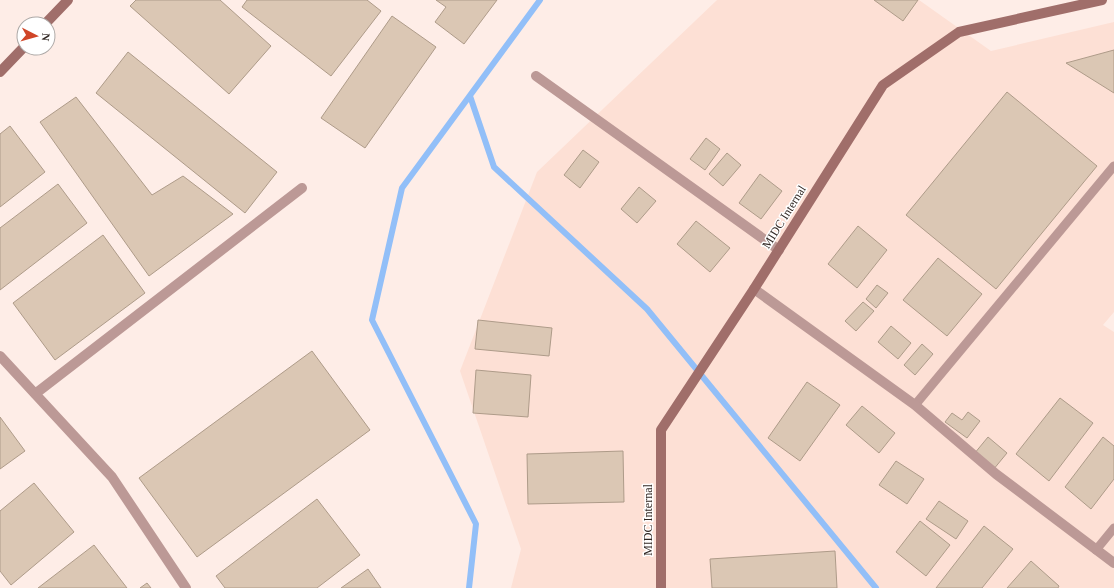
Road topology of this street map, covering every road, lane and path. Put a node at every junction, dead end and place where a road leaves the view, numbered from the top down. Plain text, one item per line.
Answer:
1 (68, 0) edge
2 (1102, 0) edge
3 (53, 16) edge
4 (16, 54) edge
5 (0, 71) edge
6 (536, 76) dead end
7 (1114, 166) edge
8 (302, 188) dead end
9 (779, 250) junction
10 (754, 289) junction
11 (0, 356) edge
12 (36, 394) junction
13 (915, 405) junction
14 (1114, 528) edge
15 (1096, 550) junction
16 (1114, 563) edge
17 (186, 588) edge
18 (661, 588) edge

1 - 3 street
2 - 9 street, MIDC Internal
4 - 5 street
6 - 9 street
7 - 13 lane
8 - 12 street
9 - 10 street, MIDC Internal
10 - 13 street
10 - 18 street, MIDC Internal
11 - 12 street
12 - 17 street
13 - 15 street
14 - 15 lane
15 - 16 street

